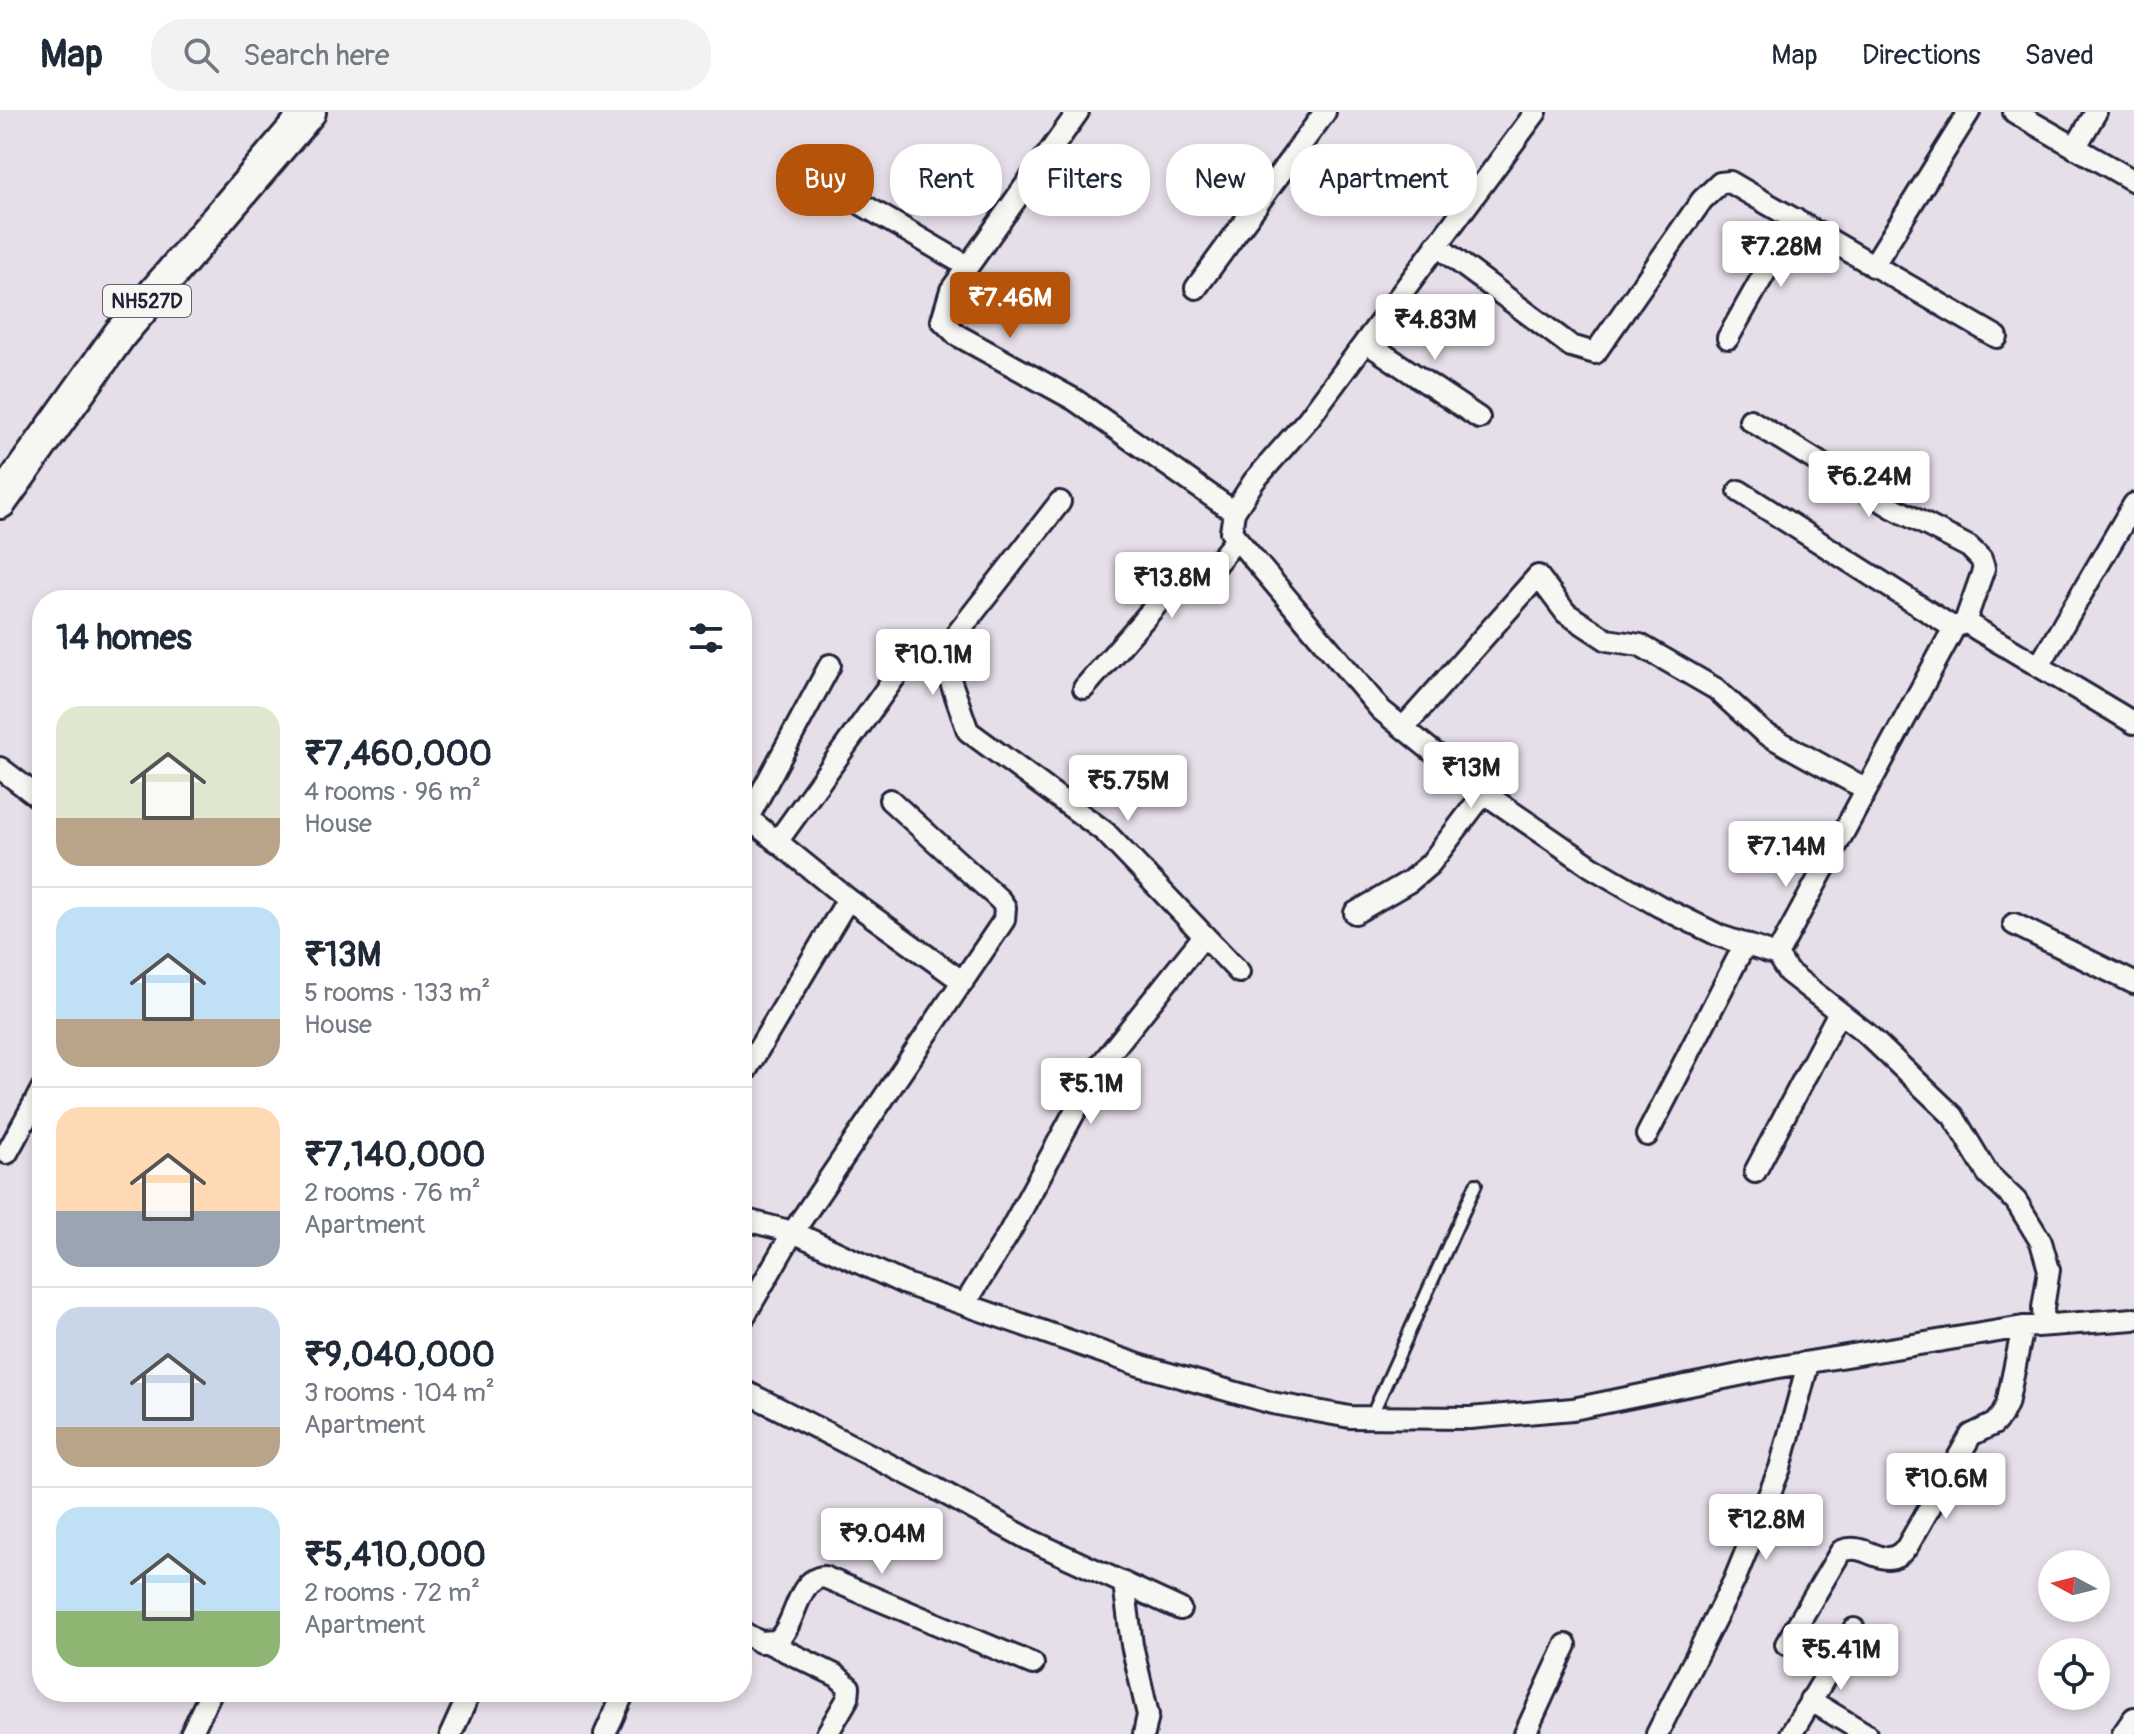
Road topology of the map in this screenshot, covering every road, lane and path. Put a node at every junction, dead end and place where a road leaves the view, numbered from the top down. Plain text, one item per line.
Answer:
1 (309, 112) edge
2 (1078, 112) edge
3 (1325, 112) edge
4 (1536, 112) edge
5 (1969, 112) edge
6 (2014, 112) edge
7 (2096, 112) edge
8 (2075, 148) junction
9 (2134, 181) edge
10 (874, 211) edge
11 (1795, 219) junction
12 (1436, 245) junction
13 (967, 266) junction
14 (1873, 266) junction
15 (1196, 288) dead end
16 (1997, 337) dead end
17 (1728, 338) dead end
18 (1367, 343) junction
19 (1479, 418) dead end
20 (1750, 420) dead end
21 (1739, 491) dead end
22 (0, 502) edge
23 (1060, 502) dead end
24 (2134, 504) edge
25 (1234, 512) junction
26 (1235, 541) junction
27 (1960, 625) junction
28 (939, 648) junction
29 (830, 665) dead end
30 (2039, 666) junction
31 (1084, 688) dead end
32 (2134, 723) edge
33 (1404, 727) junction
34 (0, 768) edge
35 (1865, 789) junction
36 (32, 792) edge
37 (1484, 793) junction
38 (890, 800) dead end
39 (752, 811) edge
40 (752, 828) edge
41 (777, 842) junction
42 (848, 899) junction
43 (1355, 913) dead end
44 (2014, 924) dead end
45 (1203, 937) junction
46 (1745, 944) junction
47 (1777, 955) junction
48 (1239, 972) dead end
49 (963, 982) junction
50 (2134, 983) edge
51 (1839, 1012) junction
52 (752, 1060) edge
53 (32, 1107) edge
54 (1647, 1135) dead end
55 (7, 1153) dead end
56 (1755, 1172) dead end
57 (1476, 1184) dead end
58 (752, 1222) edge
59 (793, 1232) junction
60 (752, 1303) edge
61 (965, 1304) junction
62 (2134, 1319) edge
63 (2044, 1324) junction
64 (2023, 1327) junction
65 (1808, 1364) junction
66 (752, 1395) edge
67 (1371, 1417) junction
68 (1124, 1583) junction
69 (1180, 1609) dead end
70 (1854, 1629) dead end
71 (752, 1636) edge
72 (769, 1643) junction
73 (1786, 1644) dead end
74 (1566, 1645) dead end
75 (1033, 1664) dead end
76 (1810, 1700) junction
77 (206, 1702) edge
78 (465, 1702) edge
79 (619, 1702) edge
80 (2134, 1718) edge
81 (191, 1734) edge
82 (451, 1734) edge
83 (605, 1734) edge
84 (827, 1734) edge
85 (1144, 1734) edge
86 (1525, 1734) edge
87 (1657, 1734) edge
88 (1791, 1734) edge
89 (1866, 1734) edge
90 (2123, 1734) edge

1 - 22 highway, NH527D
2 - 13 street
3 - 15 street
4 - 12 street
5 - 14 street
6 - 8 street
7 - 8 street
8 - 9 street
10 - 13 street
11 - 12 street
11 - 14 street
11 - 17 street
12 - 18 street
13 - 25 street
14 - 16 street
18 - 19 street
18 - 25 street
20 - 27 street
21 - 27 street
23 - 28 street
24 - 30 street
25 - 26 street
26 - 31 street
26 - 33 street
27 - 30 street
27 - 35 street
28 - 41 street
28 - 45 street
29 - 39 street
30 - 32 street
33 - 35 street
33 - 37 street
34 - 36 street
35 - 47 street
37 - 43 street
37 - 46 street
38 - 49 street
40 - 41 street
41 - 42 street
42 - 49 street
42 - 52 street
44 - 50 street
45 - 48 street
45 - 61 street
46 - 47 street
46 - 54 street
47 - 51 street
49 - 59 street
51 - 56 street
51 - 63 street
53 - 55 street
57 - 67 lane
58 - 59 street
59 - 60 street
59 - 61 street
61 - 67 street
62 - 63 street
63 - 64 street
64 - 65 street
64 - 73 street
65 - 67 street
65 - 87 street
66 - 68 street
68 - 69 street
68 - 85 street
70 - 76 street
71 - 72 street
72 - 75 street
72 - 84 street
74 - 86 street
76 - 88 street
76 - 89 street
77 - 81 street
78 - 82 street
79 - 83 street
80 - 90 street

